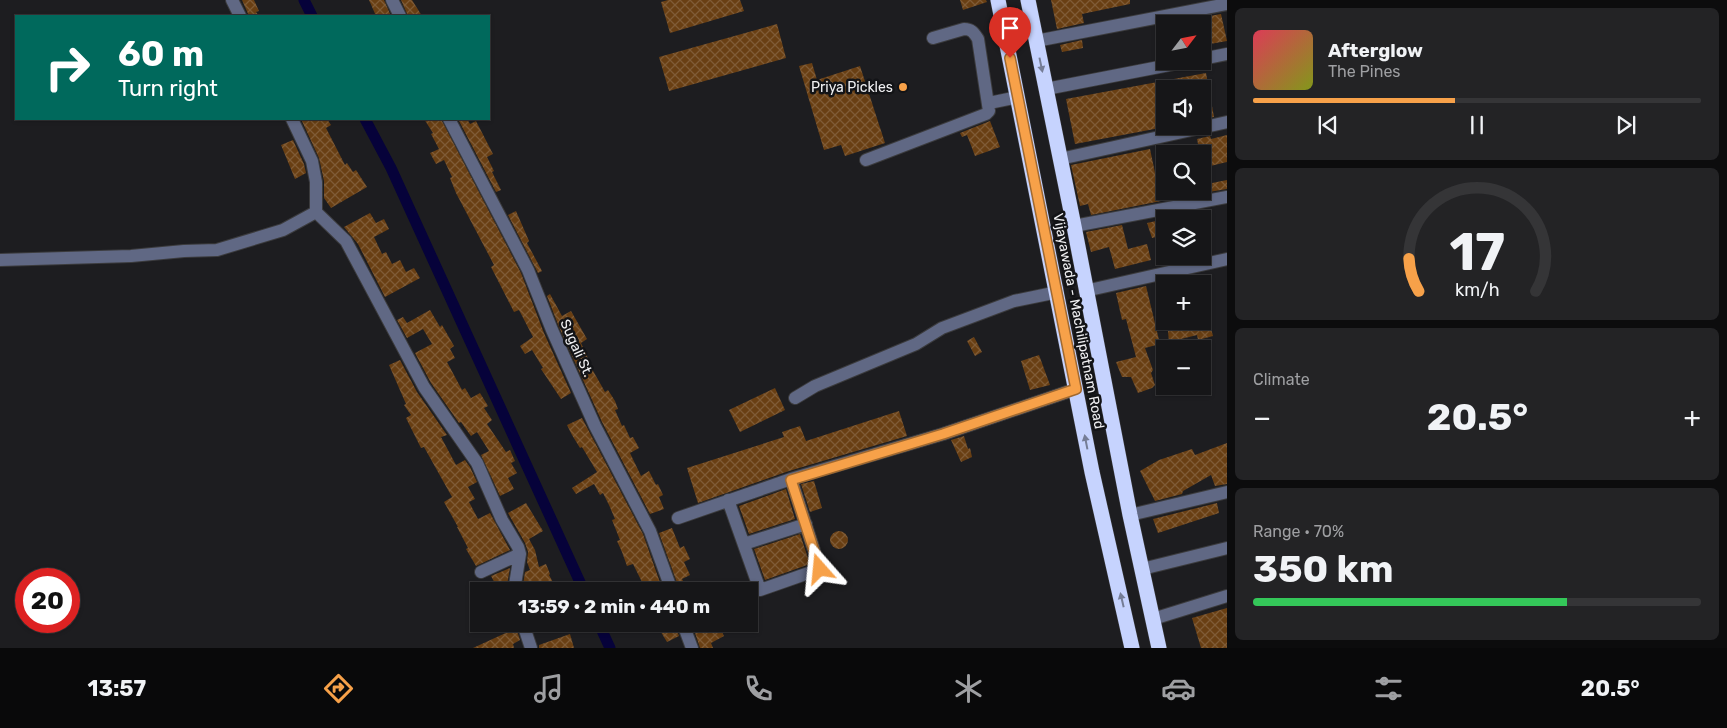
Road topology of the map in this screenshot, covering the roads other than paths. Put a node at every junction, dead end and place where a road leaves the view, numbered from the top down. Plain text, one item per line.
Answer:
1 (232, 0) edge
2 (392, 0) edge
3 (998, 0) edge
4 (1028, 0) edge
5 (1227, 4) edge
6 (240, 15) edge
7 (400, 15) edge
8 (933, 38) dead end
9 (1036, 41) junction
10 (1227, 54) edge
11 (1211, 57) edge
12 (1156, 68) edge
13 (1046, 90) junction
14 (1018, 97) junction
15 (989, 103) junction
16 (292, 120) edge
17 (450, 120) edge
18 (1227, 122) edge
19 (1060, 159) junction
20 (866, 160) dead end
21 (1227, 197) edge
22 (316, 212) junction
23 (1074, 226) junction
24 (1227, 259) edge
25 (0, 260) edge
26 (1057, 289) junction
27 (1086, 291) junction
28 (1076, 389) junction
29 (795, 398) dead end
30 (791, 480) junction
31 (1227, 492) edge
32 (728, 500) junction
33 (1130, 515) junction
34 (678, 518) dead end
35 (806, 524) junction
36 (744, 544) junction
37 (1227, 548) edge
38 (520, 554) junction
39 (1142, 569) junction
40 (481, 572) dead end
41 (515, 582) edge
42 (669, 582) edge
43 (1227, 596) edge
44 (1153, 619) junction
45 (526, 632) edge
46 (686, 632) edge
47 (531, 648) edge
48 (692, 648) edge
49 (1132, 648) edge
50 (1159, 648) edge

1 - 6 street
2 - 7 street
3 - 14 highway, Vijayawada - Machilipatnam Road
4 - 9 highway, Vijayawada - Machilipatnam Road
5 - 9 street
8 - 15 street
9 -> 13 highway, Vijayawada - Machilipatnam Road
10 - 11 street
12 - 13 street
13 - 19 highway, Vijayawada - Machilipatnam Road
14 - 15 street
14 - 26 highway, Vijayawada - Machilipatnam Road
15 - 20 street
16 - 22 street
17 - 42 street, Sugali St.
18 - 19 street
19 - 23 highway, Vijayawada - Machilipatnam Road
21 - 23 street
22 - 25 street
22 - 38 street
23 - 27 highway, Vijayawada - Machilipatnam Road
24 - 27 street
26 - 28 highway, Vijayawada - Machilipatnam Road
26 - 29 street
27 - 33 highway, Vijayawada - Machilipatnam Road
28 - 30 street
49 -> 28 highway, Vijayawada - Machilipatnam Road
30 - 32 street
30 - 35 street
31 - 33 street
32 - 34 street
32 - 36 street
33 - 39 highway, Vijayawada - Machilipatnam Road
35 - 36 street
35 - 36 street
37 - 39 street
38 - 40 street
38 - 41 street
39 - 44 highway, Vijayawada - Machilipatnam Road
43 - 44 street
44 - 50 highway, Vijayawada - Machilipatnam Road
45 - 47 street
46 - 48 street

